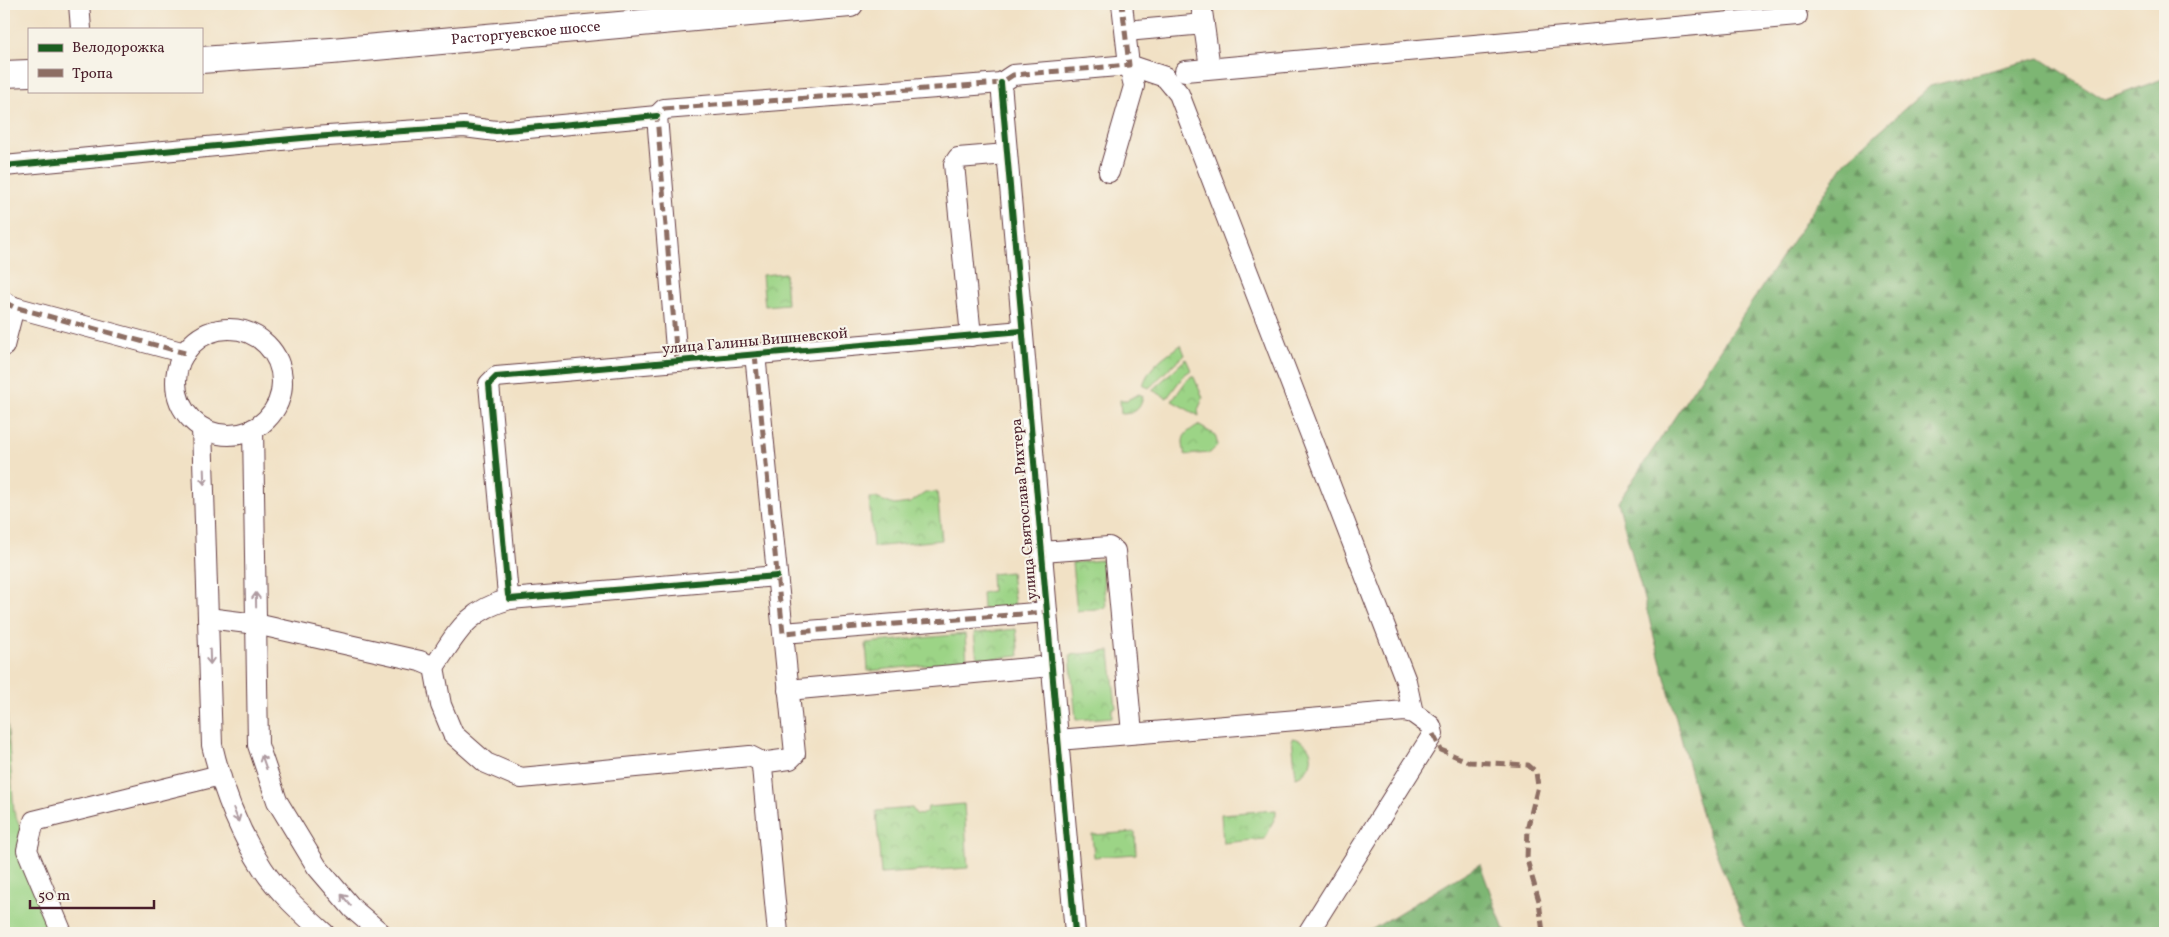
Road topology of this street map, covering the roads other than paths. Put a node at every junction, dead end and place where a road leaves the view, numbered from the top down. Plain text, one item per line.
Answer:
1 (79, 4) edge
2 (850, 4) edge
3 (1122, 4) edge
4 (1201, 4) edge
5 (1797, 16) dead end
6 (1204, 24) junction
7 (81, 28) edge
8 (1126, 31) junction
9 (202, 60) edge
10 (1129, 65) junction
11 (1210, 68) junction
12 (1185, 70) dead end
13 (28, 73) edge
14 (4, 74) edge
15 (1001, 83) junction
16 (657, 116) junction
17 (1007, 154) junction
18 (4, 166) edge
19 (1109, 172) dead end
20 (9, 304) edge
21 (1022, 331) junction
22 (971, 336) junction
23 (4, 346) edge
24 (185, 352) junction
25 (755, 354) junction
26 (677, 361) junction
27 (202, 428) junction
28 (253, 430) junction
29 (1042, 552) junction
30 (777, 576) junction
31 (510, 599) junction
32 (1046, 612) junction
33 (208, 618) junction
34 (256, 624) junction
35 (783, 633) junction
36 (1052, 666) junction
37 (434, 667) junction
38 (788, 690) junction
39 (1413, 713) junction
40 (1132, 734) junction
41 (1058, 740) junction
42 (764, 763) junction
43 (220, 774) junction
44 (62, 933) edge
45 (324, 933) edge
46 (381, 933) edge
47 (778, 933) edge
48 (1075, 933) edge
49 (1308, 933) edge

1 - 7 street
2 - 9 main road, Расторгуевское шоссе
3 - 8 street
4 - 6 street
5 - 11 street
6 - 8 street
6 - 11 street
8 - 10 street
10 - 15 street
10 - 19 street
10 - 39 street
11 - 12 street
13 - 14 main road
15 - 16 street
15 - 17 street, улица Святослава Рихтера
16 - 18 street
16 - 26 street
17 - 21 street, улица Святослава Рихтера
17 - 22 street
20 - 23 street
20 - 24 street
21 - 22 street, улица Галины Вишневской
21 - 29 street, улица Святослава Рихтера
22 - 25 street, улица Галины Вишневской
24 - 27 street
24 - 28 street
25 - 26 street, улица Галины Вишневской
25 - 30 street
26 - 31 street, улица Галины Вишневской
27 - 28 street
27 -> 33 street
34 -> 28 street
29 - 32 street, улица Святослава Рихтера
29 - 40 street
30 - 31 street
30 - 35 street
31 - 37 street
32 - 35 street
32 - 36 street, улица Святослава Рихтера
33 - 34 street
33 -> 43 street
34 - 37 street
46 -> 34 street
35 - 38 street
36 - 38 street
36 - 41 street, улица Святослава Рихтера
37 - 42 street
38 - 42 street
39 - 40 street
39 - 49 street
40 - 41 street
41 - 48 street, улица Святослава Рихтера
42 - 47 street
43 - 44 street
43 -> 45 street

